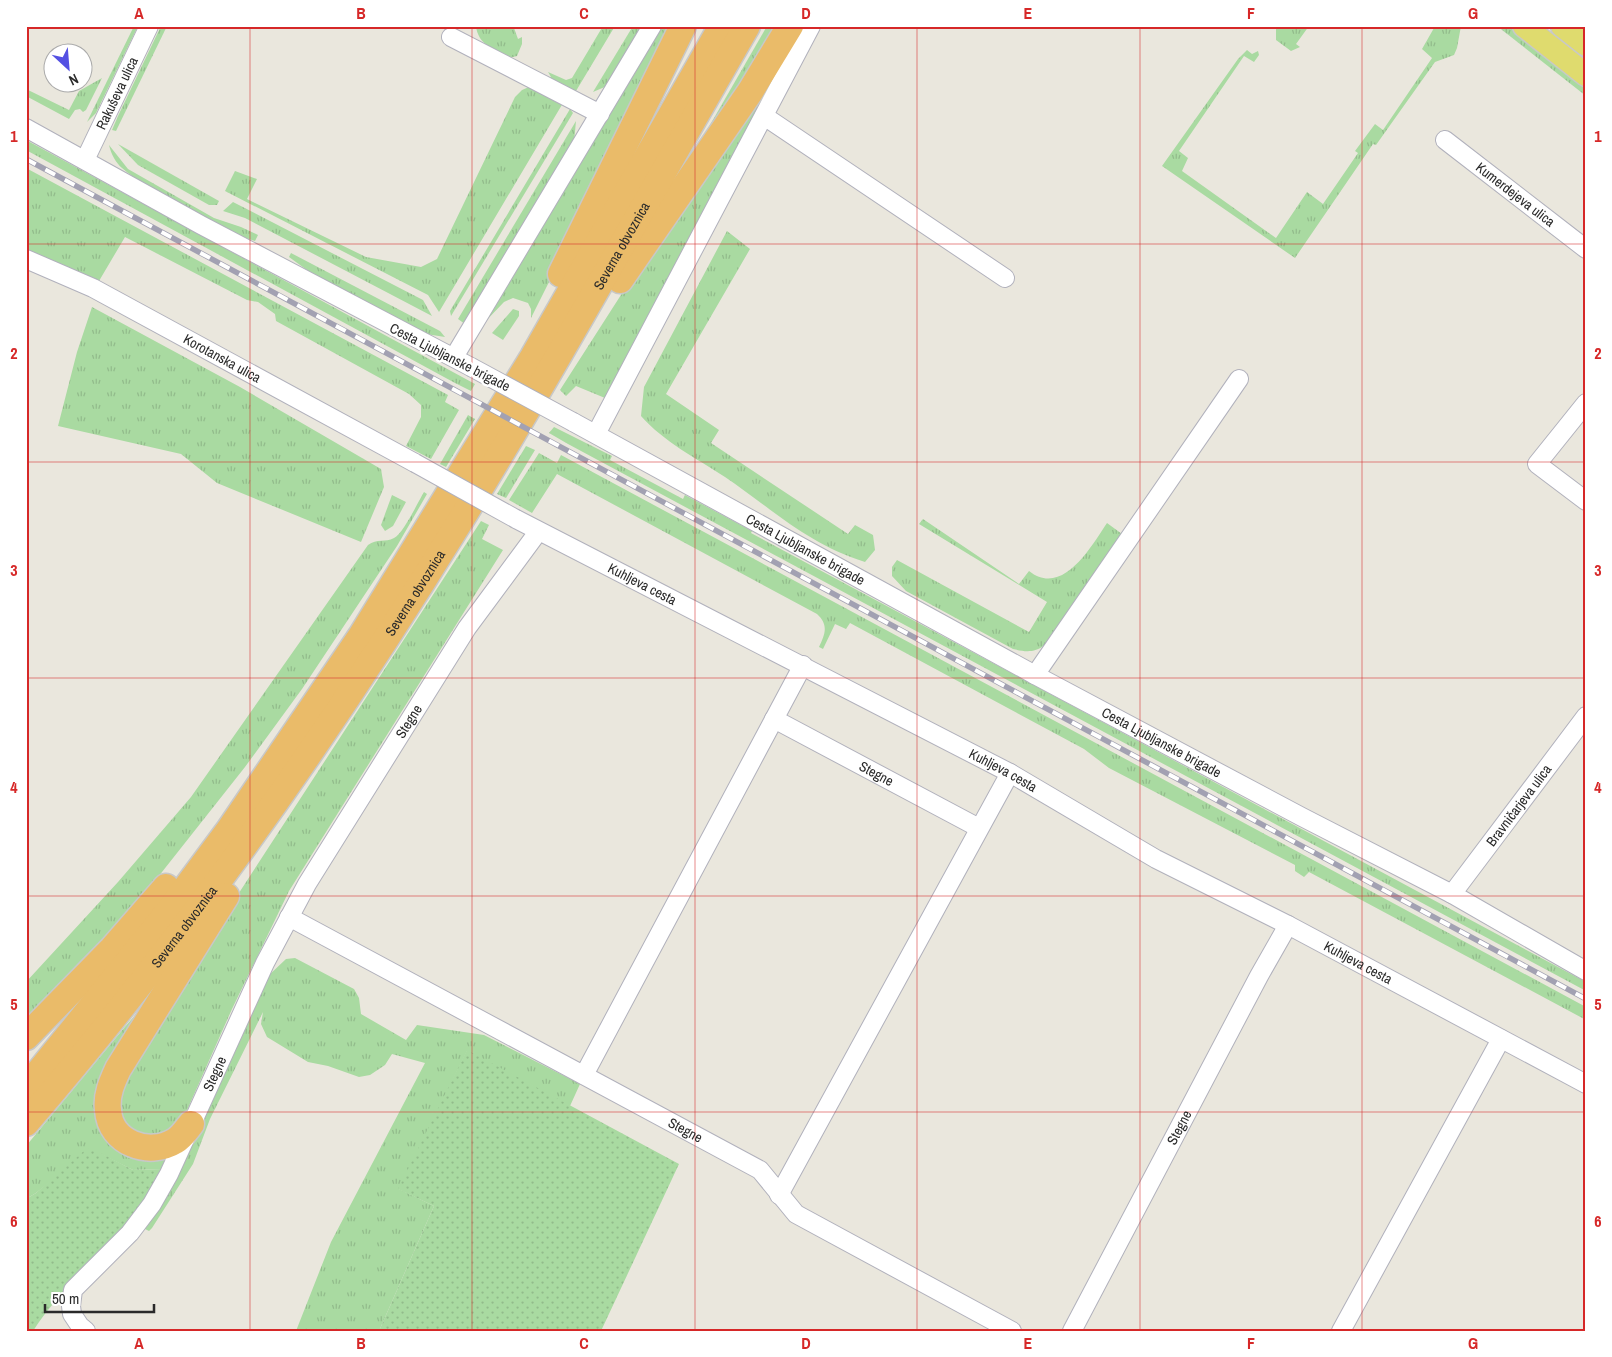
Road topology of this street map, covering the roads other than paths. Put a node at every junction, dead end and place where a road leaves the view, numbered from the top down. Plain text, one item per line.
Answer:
1 (149, 26) edge
2 (652, 26) edge
3 (683, 26) edge
4 (722, 26) edge
5 (747, 26) edge
6 (790, 26) edge
7 (811, 26) edge
8 (1524, 26) edge
9 (1562, 26) edge
10 (451, 37) dead end
11 (1586, 45) edge
12 (1586, 75) edge
13 (600, 114) junction
14 (764, 116) junction
15 (26, 128) edge
16 (1445, 140) dead end
17 (84, 160) junction
18 (1586, 249) edge
19 (26, 259) edge
20 (1005, 278) dead end
21 (454, 357) junction
22 (541, 363) junction
23 (1239, 379) dead end
24 (1586, 403) edge
25 (596, 434) junction
26 (415, 463) joint
27 (1586, 501) edge
28 (538, 532) junction
29 (802, 665) junction
30 (1035, 675) junction
31 (1586, 716) edge
32 (774, 719) junction
33 (289, 763) junction
34 (1010, 773) junction
35 (979, 828) junction
36 (1452, 894) junction
37 (289, 917) junction
38 (1288, 925) junction
39 (1586, 971) edge
40 (26, 1036) edge
41 (1501, 1039) junction
42 (584, 1075) junction
43 (1586, 1084) edge
44 (26, 1088) edge
45 (26, 1123) edge
46 (191, 1124) junction
47 (779, 1195) junction
48 (86, 1331) edge
49 (1012, 1331) edge
50 (1072, 1331) edge
51 (1341, 1331) edge

1 - 17 street, Rakuševa ulica
2 - 13 street
3 - 22 highway
4 - 22 highway, Severna obvoznica
5 - 22 highway, Severna obvoznica
6 - 22 highway
7 - 14 street
8 - 12 main road
9 - 11 main road
10 - 13 street
13 - 21 street
14 - 20 street
14 - 25 street
15 - 17 street, Cesta Ljubljanske brigade
16 - 18 street, Kumerdejeva ulica
17 - 21 street, Cesta Ljubljanske brigade
19 - 26 street, Korotanska ulica
21 - 25 street, Cesta Ljubljanske brigade, bridge
22 - 33 highway, Severna obvoznica
23 - 30 street
24 - 27 street
25 - 30 street, Cesta Ljubljanske brigade
26 - 28 street, Kuhljeva cesta, bridge
28 - 29 street, Kuhljeva cesta
28 - 37 street, Stegne
29 - 32 street
29 - 34 street, Kuhljeva cesta
30 - 36 street, Cesta Ljubljanske brigade
31 - 36 street, Bravničarjeva ulica
32 - 35 street, Stegne
32 - 42 street
33 - 40 highway
33 - 44 highway, Severna obvoznica
33 - 45 highway, Severna obvoznica
33 - 46 highway
34 - 35 street
34 - 38 street, Kuhljeva cesta
35 - 47 street
36 - 39 street, Cesta Ljubljanske brigade
37 - 42 street, Stegne
37 - 46 street, Stegne
38 - 41 street, Kuhljeva cesta
38 - 50 street, Stegne
41 - 43 street, Kuhljeva cesta
41 - 51 street
42 - 47 street, Stegne
46 - 48 street, Stegne
47 - 49 street, Stegne

